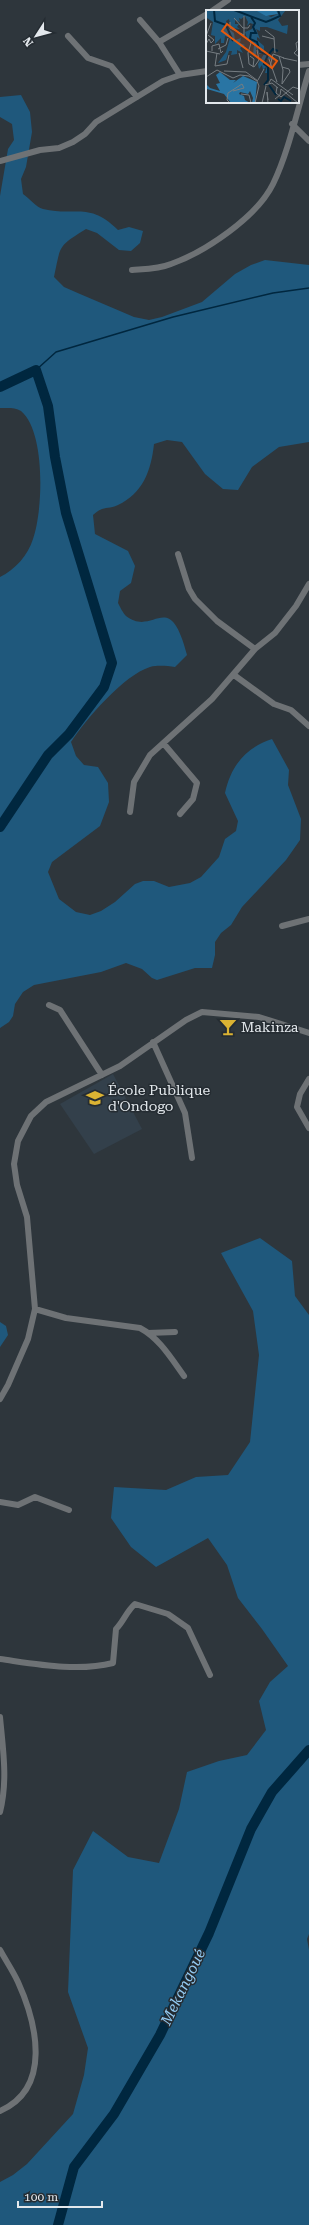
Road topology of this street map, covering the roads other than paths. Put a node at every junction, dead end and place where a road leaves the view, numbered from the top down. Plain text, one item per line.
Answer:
1 (228, 0) edge
2 (213, 10) edge
3 (206, 15) edge
4 (140, 20) dead end
5 (68, 36) dead end
6 (159, 42) junction
7 (309, 64) edge
8 (299, 65) edge
9 (206, 71) edge
10 (309, 71) edge
11 (180, 75) junction
12 (137, 97) junction
13 (299, 102) edge
14 (299, 103) edge
15 (292, 124) junction
16 (309, 141) edge
17 (0, 161) edge
18 (132, 270) dead end
19 (178, 554) dead end
20 (309, 584) edge
21 (255, 649) junction
22 (234, 675) junction
23 (309, 726) edge
24 (164, 744) junction
25 (130, 812) dead end
26 (180, 814) dead end
27 (309, 919) edge
28 (282, 926) dead end
29 (49, 1005) dead end
30 (309, 1033) edge
31 (153, 1042) junction
32 (102, 1075) junction
33 (309, 1079) edge
34 (309, 1128) edge
35 (192, 1158) dead end
36 (35, 1309) junction
37 (175, 1332) dead end
38 (148, 1333) junction
39 (184, 1376) dead end
40 (0, 1399) edge
41 (0, 1502) edge
42 (69, 1510) dead end
43 (0, 1658) edge
44 (210, 1675) dead end
45 (0, 1717) edge
46 (0, 1812) edge
47 (0, 1950) edge
48 (0, 2111) edge

1 - 2 street
3 - 6 street
4 - 6 street
5 - 12 street
6 - 11 street
7 - 8 street
9 - 11 street
10 - 13 street
11 - 12 street
12 - 17 street
14 - 15 street
15 - 16 street
15 - 18 street
19 - 21 street
20 - 21 street
21 - 22 street
22 - 23 street
22 - 24 street
24 - 25 street
24 - 26 street
27 - 28 street
29 - 32 street
30 - 31 street
31 - 32 street
31 - 35 street
32 - 36 street
33 - 34 street
36 - 38 street
36 - 40 street
37 - 38 street
38 - 39 street
41 - 42 street
43 - 44 street
45 - 46 street
47 - 48 street

